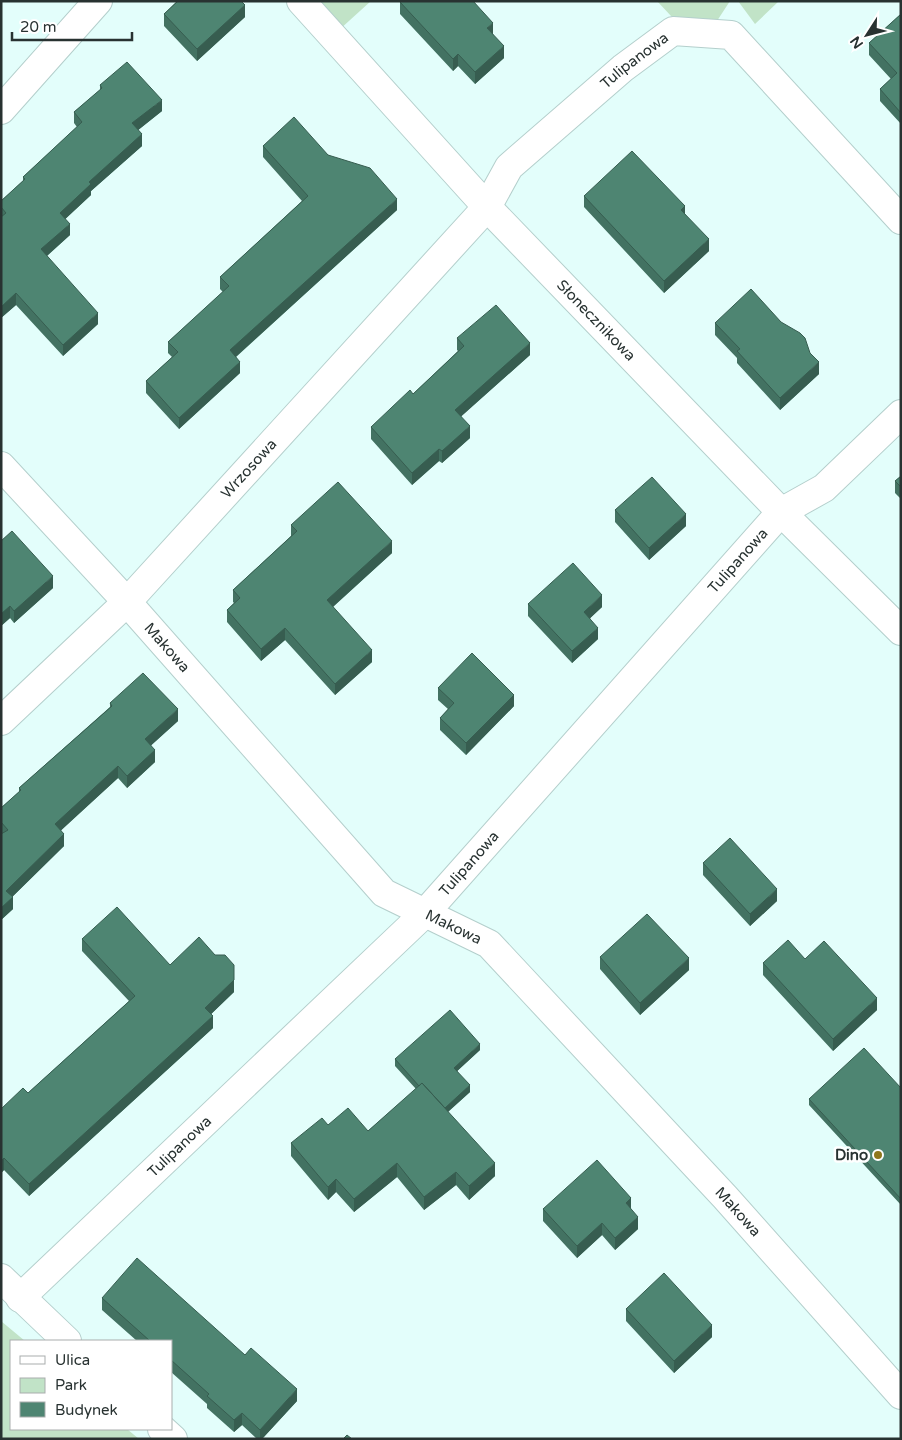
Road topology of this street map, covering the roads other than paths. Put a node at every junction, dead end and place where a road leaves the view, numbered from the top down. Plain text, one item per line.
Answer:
1 (98, 1) edge
2 (301, 1) edge
3 (1, 110) edge
4 (487, 208) junction
5 (901, 220) edge
6 (901, 414) edge
7 (1, 466) edge
8 (782, 512) junction
9 (127, 602) junction
10 (901, 631) edge
11 (1, 721) edge
12 (425, 913) junction
13 (1, 1278) edge
14 (20, 1298) junction
15 (66, 1340) edge
16 (901, 1395) edge
17 (163, 1430) edge
18 (173, 1439) edge

1 - 3 street
2 - 4 street, Słonecznikowa
4 - 5 street, Tulipanowa
4 - 8 street, Słonecznikowa
4 - 9 street, Wrzosowa
6 - 8 street, Tulipanowa
7 - 9 street, Makowa
8 - 10 street, Słonecznikowa
8 - 12 street, Tulipanowa
9 - 11 street, Wrzosowa
9 - 12 street, Makowa
12 - 14 street, Tulipanowa
12 - 16 street, Makowa
13 - 14 street
14 - 15 street
17 - 18 street

